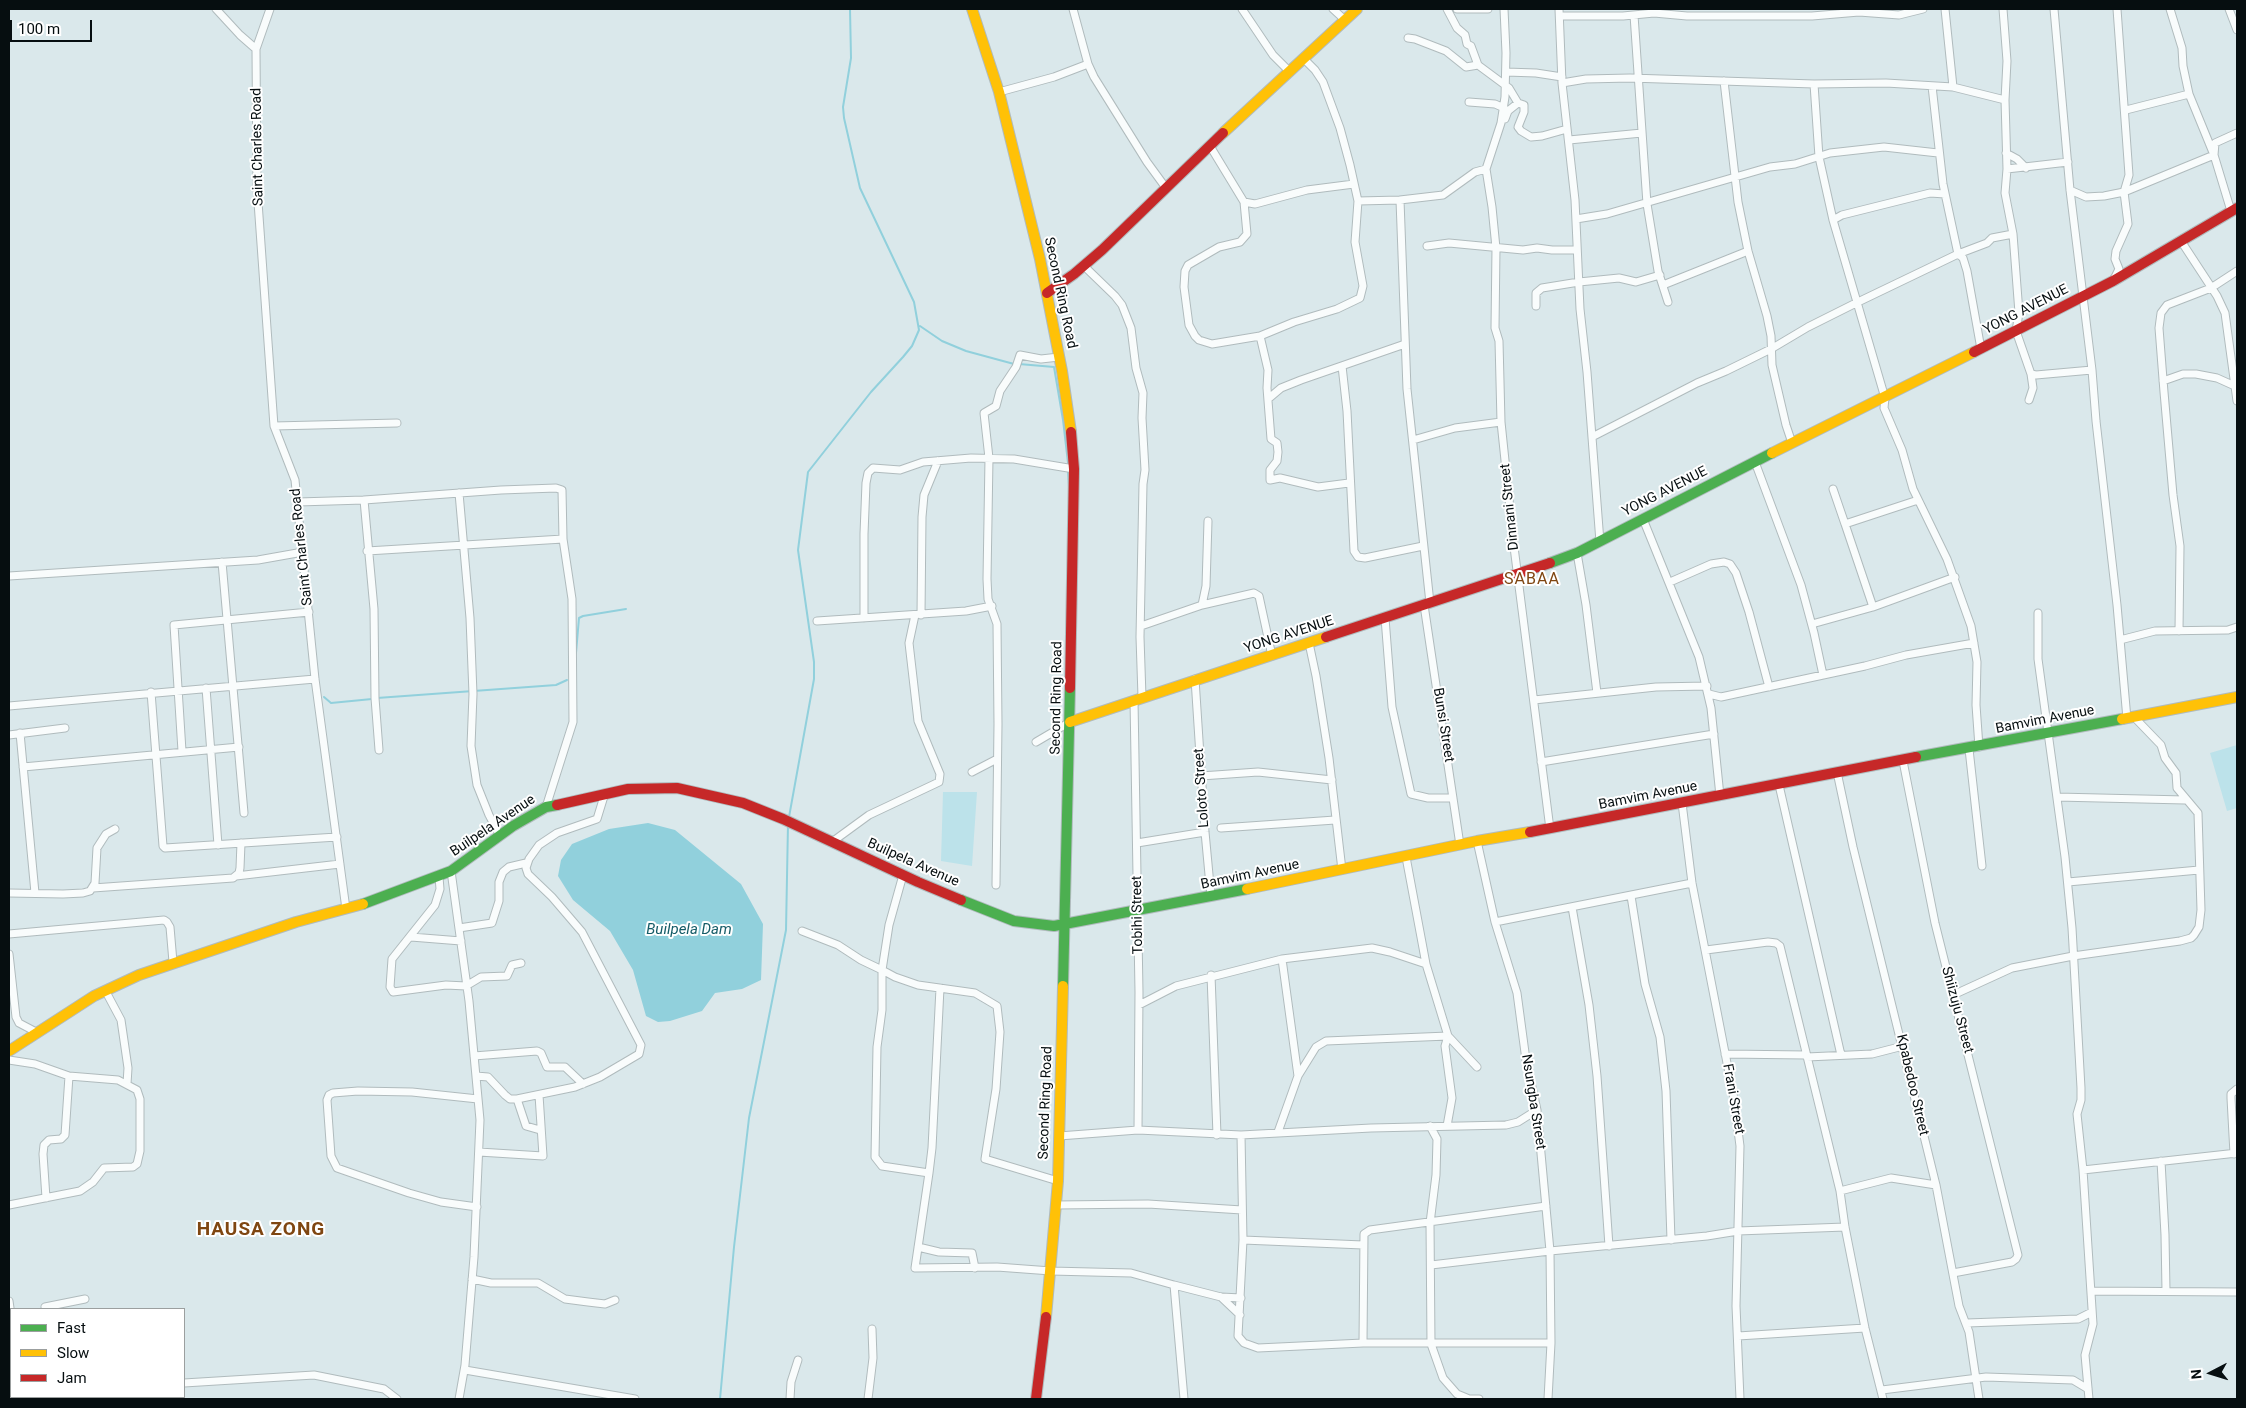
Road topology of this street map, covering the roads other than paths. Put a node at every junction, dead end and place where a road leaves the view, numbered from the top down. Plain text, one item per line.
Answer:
1 (216, 9) edge
2 (270, 9) edge
3 (972, 9) edge
4 (1073, 9) edge
5 (1242, 9) edge
6 (1333, 9) edge
7 (1357, 9) edge
8 (1448, 9) edge
9 (1457, 9) edge
10 (1488, 9) edge
11 (1504, 9) edge
12 (1924, 9) edge
13 (1945, 9) edge
14 (2003, 9) edge
15 (2054, 9) edge
16 (2117, 9) edge
17 (2170, 9) edge
18 (2230, 9) edge
19 (1841, 11) edge
20 (1605, 12) edge
21 (1724, 12) edge
22 (1559, 13) edge
23 (1634, 15) junction
24 (1346, 21) junction
25 (2237, 30) edge
26 (1408, 38) dead end
27 (256, 49) junction
28 (1304, 60) junction
29 (1088, 64) junction
30 (1478, 65) junction
31 (1290, 72) junction
32 (1506, 72) junction
33 (1639, 78) junction
34 (1562, 80) junction
35 (1724, 80) junction
36 (1814, 84) junction
37 (1506, 86) junction
38 (1932, 86) junction
39 (1954, 87) junction
40 (999, 92) junction
41 (2189, 94) junction
42 (2005, 100) junction
43 (1469, 102) dead end
44 (1518, 103) junction
45 (1504, 108) junction
46 (2126, 110) junction
47 (1501, 123) junction
48 (1567, 128) junction
49 (1642, 133) junction
50 (2237, 133) edge
51 (1569, 140) junction
52 (1210, 146) junction
53 (1938, 153) junction
54 (2006, 153) junction
55 (2214, 155) junction
56 (1819, 157) junction
57 (2068, 162) junction
58 (2026, 168) junction
59 (1486, 169) junction
60 (2007, 170) junction
61 (1734, 178) junction
62 (1354, 184) junction
63 (1943, 184) junction
64 (1166, 188) junction
65 (2070, 190) junction
66 (2124, 192) junction
67 (1930, 193) junction
68 (1945, 194) junction
69 (1400, 200) junction
70 (1358, 201) junction
71 (1244, 202) junction
72 (1647, 204) junction
73 (2234, 209) edge
74 (1576, 220) junction
75 (1834, 220) junction
76 (2014, 234) junction
77 (2181, 241) junction
78 (1427, 246) dead end
79 (1496, 248) junction
80 (1577, 250) junction
81 (1748, 251) junction
82 (1958, 254) junction
83 (1084, 266) junction
84 (2237, 271) edge
85 (1660, 275) junction
86 (2113, 281) junction
87 (1579, 282) junction
88 (1663, 285) junction
89 (2211, 288) junction
90 (1047, 293) junction
91 (2083, 296) junction
92 (1668, 302) dead end
93 (1858, 302) junction
94 (1536, 306) dead end
95 (2016, 331) junction
96 (1260, 336) junction
97 (1405, 344) junction
98 (1771, 349) junction
99 (1981, 349) junction
100 (1059, 357) junction
101 (1342, 366) junction
102 (2092, 370) junction
103 (2031, 374) junction
104 (2163, 381) junction
105 (2236, 386) edge
106 (1885, 398) junction
107 (1268, 399) junction
108 (2029, 400) dead end
109 (2237, 401) edge
110 (1501, 422) junction
111 (397, 423) dead end
112 (274, 426) junction
113 (1592, 437) junction
114 (1413, 440) junction
115 (1792, 443) junction
116 (989, 458) junction
117 (938, 461) junction
118 (1754, 462) junction
119 (1074, 469) junction
120 (1349, 483) junction
121 (1833, 489) dead end
122 (459, 493) junction
123 (364, 500) junction
124 (1918, 500) junction
125 (298, 502) junction
126 (1642, 518) junction
127 (1208, 520) dead end
128 (1845, 524) junction
129 (563, 539) junction
130 (1600, 542) junction
131 (464, 545) junction
132 (1423, 546) junction
133 (368, 550) junction
134 (303, 552) junction
135 (1577, 553) junction
136 (222, 562) junction
137 (1518, 574) junction
138 (9, 576) edge
139 (1955, 577) junction
140 (1670, 582) junction
141 (1427, 604) junction
142 (1202, 605) junction
143 (992, 606) junction
144 (1873, 607) junction
145 (309, 612) junction
146 (2038, 613) dead end
147 (918, 615) junction
148 (864, 618) junction
149 (1385, 618) junction
150 (228, 620) junction
151 (817, 621) dead end
152 (1812, 624) junction
153 (1140, 626) junction
154 (2237, 627) edge
155 (2178, 631) junction
156 (2120, 640) junction
157 (1309, 643) junction
158 (1974, 643) junction
159 (1272, 656) junction
160 (1823, 675) junction
161 (315, 679) junction
162 (1195, 679) junction
163 (234, 685) junction
164 (1769, 687) junction
165 (206, 688) junction
166 (177, 690) junction
167 (1708, 690) junction
168 (151, 692) junction
169 (1597, 693) junction
170 (1721, 697) junction
171 (2237, 697) edge
172 (1138, 699) junction
173 (1534, 700) junction
174 (9, 706) edge
175 (1711, 708) junction
176 (2130, 718) junction
177 (1070, 722) junction
178 (65, 728) dead end
179 (20, 733) junction
180 (1714, 734) junction
181 (2048, 734) junction
182 (9, 735) edge
183 (1036, 742) dead end
184 (239, 747) junction
185 (1979, 747) junction
186 (210, 749) junction
187 (1968, 749) junction
188 (379, 750) dead end
189 (182, 751) junction
190 (156, 753) junction
191 (997, 759) junction
192 (1903, 761) junction
193 (1541, 762) junction
194 (23, 767) junction
195 (972, 772) dead end
196 (1837, 772) junction
197 (1201, 776) junction
198 (1332, 780) junction
199 (1778, 785) junction
200 (605, 793) junction
201 (1720, 796) junction
202 (1453, 798) junction
203 (2057, 798) junction
204 (2185, 800) junction
205 (1682, 803) junction
206 (546, 807) junction
207 (244, 814) dead end
208 (1335, 820) junction
209 (1221, 828) dead end
210 (115, 829) dead end
211 (1550, 829) junction
212 (1205, 832) junction
213 (500, 836) junction
214 (336, 837) junction
215 (1477, 841) junction
216 (832, 842) junction
217 (240, 843) junction
218 (1137, 843) junction
219 (218, 845) junction
220 (1460, 845) junction
221 (1406, 857) junction
222 (526, 863) junction
223 (340, 864) junction
224 (1982, 866) dead end
225 (1342, 870) junction
226 (2199, 870) junction
227 (451, 871) junction
228 (904, 875) junction
229 (236, 876) junction
230 (439, 877) junction
231 (2068, 882) junction
232 (1692, 883) junction
233 (996, 885) dead end
234 (94, 888) junction
235 (9, 893) edge
236 (35, 893) junction
237 (1212, 896) junction
238 (1631, 896) junction
239 (1572, 906) junction
240 (346, 909) junction
241 (1138, 912) junction
242 (1495, 922) junction
243 (1064, 924) junction
244 (459, 928) junction
245 (802, 931) dead end
246 (9, 934) edge
247 (411, 937) junction
248 (460, 941) junction
249 (1706, 950) junction
250 (9, 954) edge
251 (2073, 956) junction
252 (1282, 959) junction
253 (173, 962) junction
254 (521, 963) dead end
255 (1426, 964) junction
256 (882, 970) junction
257 (1212, 975) junction
258 (466, 986) junction
259 (940, 988) junction
260 (104, 990) junction
261 (1953, 995) junction
262 (1139, 1005) junction
263 (38, 1033) junction
264 (1448, 1036) junction
265 (1903, 1046) junction
266 (1725, 1054) junction
267 (1842, 1055) junction
268 (10, 1056) edge
269 (474, 1056) junction
270 (1806, 1056) junction
271 (1478, 1067) dead end
272 (69, 1076) junction
273 (476, 1076) junction
274 (1298, 1076) junction
275 (127, 1084) junction
276 (583, 1084) junction
277 (2237, 1089) edge
278 (539, 1095) junction
279 (478, 1099) junction
280 (517, 1099) junction
281 (1537, 1110) junction
282 (1430, 1126) junction
283 (1447, 1126) junction
284 (540, 1130) junction
285 (1138, 1130) junction
286 (1278, 1132) junction
287 (1217, 1135) junction
288 (1240, 1135) junction
289 (1059, 1136) junction
290 (479, 1152) junction
291 (2236, 1154) edge
292 (2161, 1161) junction
293 (2083, 1170) junction
294 (928, 1173) junction
295 (1058, 1181) junction
296 (1936, 1185) junction
297 (1840, 1191) junction
298 (46, 1198) junction
299 (9, 1205) edge
300 (1056, 1205) junction
301 (1546, 1206) junction
302 (477, 1208) junction
303 (1242, 1210) junction
304 (1430, 1222) junction
305 (1845, 1227) junction
306 (1738, 1231) junction
307 (1243, 1240) junction
308 (1670, 1240) junction
309 (1363, 1245) junction
310 (1609, 1246) junction
311 (918, 1247) junction
312 (1550, 1251) junction
313 (1431, 1265) junction
314 (975, 1268) junction
315 (1051, 1271) junction
316 (1953, 1273) junction
317 (472, 1280) junction
318 (1174, 1284) junction
319 (2091, 1291) junction
320 (2166, 1291) junction
321 (2237, 1292) edge
322 (1221, 1297) junction
323 (1241, 1298) junction
324 (85, 1299) dead end
325 (615, 1300) dead end
326 (46, 1308) edge
327 (2092, 1312) junction
328 (1240, 1315) junction
329 (1966, 1323) junction
330 (1865, 1328) junction
331 (872, 1329) dead end
332 (1738, 1336) junction
333 (1363, 1343) junction
334 (1551, 1343) junction
335 (1431, 1344) junction
336 (798, 1360) dead end
337 (465, 1370) junction
338 (1975, 1377) junction
339 (185, 1383) edge
340 (2088, 1389) junction
341 (1882, 1390) junction
342 (396, 1399) edge
343 (459, 1399) edge
344 (635, 1399) edge
345 (790, 1399) edge
346 (868, 1399) edge
347 (1036, 1399) edge
348 (1184, 1399) edge
349 (1479, 1399) edge
350 (1548, 1399) edge
351 (1740, 1399) edge
352 (1883, 1399) edge
353 (1979, 1399) edge
354 (2089, 1399) edge

1 - 27 street
2 - 27 street, Saint Charles Road
3 - 40 street, Second Ring Road
4 - 29 street
5 - 31 street
6 - 24 street
7 - 24 street
8 - 30 street
9 - 10 street
11 - 32 street
12 - 19 street
13 - 39 street
14 - 42 street
15 - 57 street
16 - 46 street
17 - 41 street
18 - 25 street
19 - 21 street
20 - 22 street
20 - 23 street
21 - 23 street
22 - 34 street
23 - 33 street
24 - 28 street
26 - 30 street
27 - 112 street, Saint Charles Road
28 - 31 street
28 - 62 street
29 - 40 street
29 - 64 street
30 - 37 street
31 - 52 street
32 - 34 street
32 - 37 street
33 - 34 street
33 - 35 street
33 - 49 street
34 - 48 street
35 - 36 street
35 - 61 street
36 - 38 street
36 - 56 street
37 - 44 street
37 - 45 street
38 - 39 street
38 - 53 street
39 - 42 street
40 - 90 street, Second Ring Road
41 - 46 street
41 - 55 street
42 - 54 street
43 - 45 street
44 - 47 street
44 - 48 street
45 - 47 street
46 - 66 street
47 - 59 street
48 - 51 street
49 - 51 street
49 - 72 street
50 - 55 street
51 - 74 street
52 - 64 street
52 - 71 street
53 - 56 street
53 - 63 street
54 - 58 street
54 - 60 street
55 - 66 street
55 - 73 street
56 - 61 street
56 - 75 street
57 - 58 street
57 - 65 street
58 - 60 street
59 - 69 street
59 - 79 street, Dinnani Street
60 - 76 street
61 - 72 street
61 - 81 street
62 - 70 street
62 - 71 street
63 - 67 street
63 - 68 street
64 - 83 street
65 - 66 street
65 - 91 street
66 - 86 street
67 - 68 street
67 - 75 street
68 - 82 street
69 - 70 street
69 - 97 street, Bunsi Street
70 - 96 street
71 - 96 street
72 - 74 street
72 - 85 street
73 - 77 street, YONG AVENUE
74 - 80 street
75 - 93 street
76 - 82 street
76 - 95 street
77 - 86 street, YONG AVENUE
77 - 89 street
78 - 79 street
79 - 80 street
79 - 110 street, Dinnani Street
80 - 87 street
81 - 88 street
81 - 98 street
82 - 93 street
82 - 99 street
83 - 90 street
83 - 153 street, Tobihi Street
84 - 89 street
85 - 87 street
85 - 88 street
86 - 91 street, YONG AVENUE
87 - 94 street
87 - 113 street
88 - 92 street
89 - 104 street
89 - 105 street
90 - 100 street, Second Ring Road
91 - 95 street, YONG AVENUE
91 - 102 street
93 - 98 street
93 - 106 street
95 - 99 street, YONG AVENUE
95 - 103 street
96 - 107 street
97 - 101 street
97 - 114 street, Bunsi Street
98 - 113 street
98 - 115 street
99 - 106 street, YONG AVENUE
100 - 116 street
100 - 119 street, Second Ring Road
101 - 107 street
101 - 120 street
102 - 103 street
102 - 156 street
103 - 108 street
104 - 105 street
104 - 155 street
105 - 109 street
106 - 115 street, YONG AVENUE
106 - 124 street
107 - 120 street
110 - 114 street
110 - 137 street, Dinnani Street
111 - 112 street
112 - 125 street, Saint Charles Road
113 - 130 street
114 - 132 street, Bunsi Street
115 - 118 street, YONG AVENUE
116 - 117 street
116 - 119 street
116 - 143 street
117 - 147 street
117 - 148 street
118 - 126 street, YONG AVENUE
118 - 152 street
119 - 177 street, Second Ring Road
120 - 132 street
121 - 128 street
122 - 123 street
122 - 129 street
122 - 131 street
123 - 125 street
123 - 133 street
124 - 128 street
124 - 139 street
125 - 134 street, Saint Charles Road
126 - 130 street, YONG AVENUE
126 - 140 street
127 - 142 street
128 - 144 street
129 - 131 street
129 - 206 street
130 - 135 street, YONG AVENUE
131 - 133 street
131 - 213 street
132 - 141 street, Bunsi Street
133 - 188 street
134 - 136 street
134 - 145 street, Saint Charles Road
135 - 137 street, YONG AVENUE
135 - 169 street
136 - 138 street
136 - 150 street
137 - 141 street, YONG AVENUE
137 - 173 street, Dinnani Street
139 - 144 street
139 - 158 street
140 - 164 street
140 - 167 street
141 - 149 street, YONG AVENUE
141 - 202 street, Bunsi Street
142 - 153 street
142 - 159 street
143 - 147 street
143 - 191 street
144 - 152 street
145 - 150 street
145 - 161 street, Saint Charles Road
146 - 181 street
147 - 148 street
147 - 216 street
148 - 151 street
149 - 157 street, YONG AVENUE
149 - 202 street
150 - 163 street
150 - 166 street
152 - 160 street
153 - 172 street, Tobihi Street
154 - 155 street
155 - 156 street
156 - 176 street
157 - 159 street, YONG AVENUE
157 - 198 street
158 - 160 street
158 - 185 street
159 - 162 street, YONG AVENUE
160 - 164 street
161 - 163 street
161 - 214 street, Saint Charles Road
162 - 172 street, YONG AVENUE
162 - 197 street, Loloto Street
163 - 165 street
163 - 184 street
164 - 170 street
165 - 166 street
165 - 186 street
166 - 168 street
166 - 189 street
167 - 169 street
167 - 170 street
167 - 175 street
168 - 174 street
168 - 190 street
169 - 173 street
170 - 175 street
171 - 176 street, Bamvim Avenue
172 - 177 street, YONG AVENUE
172 - 218 street, Tobihi Street
173 - 193 street, Dinnani Street
175 - 180 street
176 - 181 street, Bamvim Avenue
176 - 204 street
177 - 183 street
177 - 243 street, Second Ring Road
178 - 179 street
179 - 182 street
179 - 194 street
180 - 193 street
180 - 201 street
181 - 185 street, Bamvim Avenue
181 - 203 street
184 - 186 street
184 - 207 street
185 - 187 street, Bamvim Avenue
186 - 189 street
186 - 219 street
187 - 192 street, Bamvim Avenue
187 - 224 street
189 - 190 street
190 - 194 street
190 - 219 street
191 - 195 street
191 - 233 street
192 - 196 street, Bamvim Avenue
192 - 261 street, Shiizuju Street
193 - 211 street, Dinnani Street
194 - 236 street
196 - 199 street, Bamvim Avenue
196 - 265 street, Kpabedoo Street
197 - 198 street
197 - 212 street, Loloto Street
198 - 208 street
199 - 201 street, Bamvim Avenue
199 - 267 street
200 - 206 street, Builpela Avenue
200 - 216 street, Builpela Avenue
200 - 222 street
201 - 205 street, Bamvim Avenue
202 - 220 street, Bunsi Street
203 - 204 street
203 - 231 street
204 - 226 street
205 - 211 street, Bamvim Avenue
205 - 232 street, Frani Street
206 - 213 street, Builpela Avenue
208 - 209 street
208 - 225 street
210 - 234 street
211 - 215 street, Bamvim Avenue
212 - 218 street
212 - 237 street, Loloto Street
213 - 227 street, Builpela Avenue
214 - 217 street
214 - 223 street, Saint Charles Road
215 - 220 street, Bamvim Avenue
215 - 242 street, Nsungba Street
216 - 228 street, Builpela Avenue
217 - 219 street
217 - 229 street
218 - 241 street, Tobihi Street
220 - 221 street, Bamvim Avenue
221 - 225 street, Bamvim Avenue
221 - 255 street
222 - 244 street
222 - 276 street
223 - 229 street
223 - 240 street, Saint Charles Road
225 - 237 street, Bamvim Avenue
226 - 231 street
226 - 251 street
227 - 230 street, Builpela Avenue
227 - 244 street
228 - 243 street, Builpela Avenue
228 - 256 street
229 - 234 street
230 - 240 street, Builpela Avenue
230 - 247 street
231 - 251 street
232 - 238 street
232 - 249 street, Frani Street
234 - 236 street
235 - 236 street
237 - 241 street, Bamvim Avenue
238 - 239 street
238 - 308 street
239 - 242 street
239 - 310 street
240 - 253 street, Builpela Avenue
241 - 243 street, Bamvim Avenue
241 - 262 street, Tobihi Street
242 - 281 street, Nsungba Street
243 - 289 street, Second Ring Road
244 - 248 street
245 - 256 street
246 - 253 street
247 - 248 street
247 - 258 street
248 - 258 street
249 - 266 street, Frani Street
249 - 270 street
250 - 263 street
251 - 261 street
251 - 293 street
252 - 255 street
252 - 257 street
252 - 274 street
253 - 260 street, Builpela Avenue
254 - 258 street
255 - 264 street
256 - 259 street
256 - 294 street
257 - 262 street
257 - 287 street
258 - 269 street
259 - 294 street
259 - 295 street
260 - 263 street, Builpela Avenue
260 - 275 street
261 - 316 street, Shiizuju Street
262 - 285 street, Tobihi Street
263 - 268 street, Builpela Avenue
264 - 271 street
264 - 274 street
264 - 283 street
265 - 267 street
265 - 296 street, Kpabedoo Street
266 - 270 street
266 - 306 street, Frani Street
267 - 270 street
268 - 272 street
269 - 273 street
269 - 276 street
270 - 297 street
272 - 275 street
272 - 298 street
273 - 279 street
273 - 280 street
274 - 286 street
275 - 298 street
276 - 278 street
277 - 291 street
278 - 280 street
278 - 284 street
279 - 290 street
279 - 302 street
280 - 284 street
281 - 283 street
281 - 301 street, Nsungba Street
282 - 283 street
282 - 286 street
282 - 304 street
284 - 290 street
285 - 287 street
285 - 289 street
286 - 288 street
287 - 288 street
288 - 303 street
289 - 295 street, Second Ring Road
290 - 302 street
291 - 292 street
292 - 293 street
292 - 320 street
293 - 319 street
294 - 311 street
295 - 300 street, Second Ring Road
296 - 297 street
296 - 316 street, Kpabedoo Street
297 - 305 street
298 - 299 street
300 - 303 street
300 - 315 street, Second Ring Road
301 - 304 street
301 - 312 street, Nsungba Street
302 - 317 street
303 - 307 street
304 - 309 street
304 - 313 street
305 - 306 street
305 - 330 street
306 - 308 street
306 - 332 street, Frani Street
307 - 309 street
307 - 323 street
308 - 310 street
309 - 333 street
310 - 312 street
311 - 314 street
311 - 314 street
312 - 313 street
312 - 334 street, Nsungba Street
313 - 335 street
314 - 315 street
315 - 318 street
315 - 347 street, Second Ring Road
316 - 329 street, Kpabedoo Street
317 - 325 street
317 - 337 street
318 - 322 street
318 - 348 street
319 - 320 street
319 - 327 street
320 - 321 street
322 - 323 street
322 - 328 street
323 - 328 street
324 - 326 street
327 - 329 street
327 - 340 street
328 - 333 street
329 - 338 street, Kpabedoo Street
330 - 332 street
330 - 341 street
331 - 346 street
332 - 351 street, Frani Street
333 - 335 street
334 - 335 street
334 - 350 street, Nsungba Street
335 - 349 street
336 - 345 street
337 - 343 street
337 - 344 street
338 - 340 street
338 - 341 street
338 - 353 street, Kpabedoo Street
339 - 342 street
340 - 354 street
341 - 352 street

